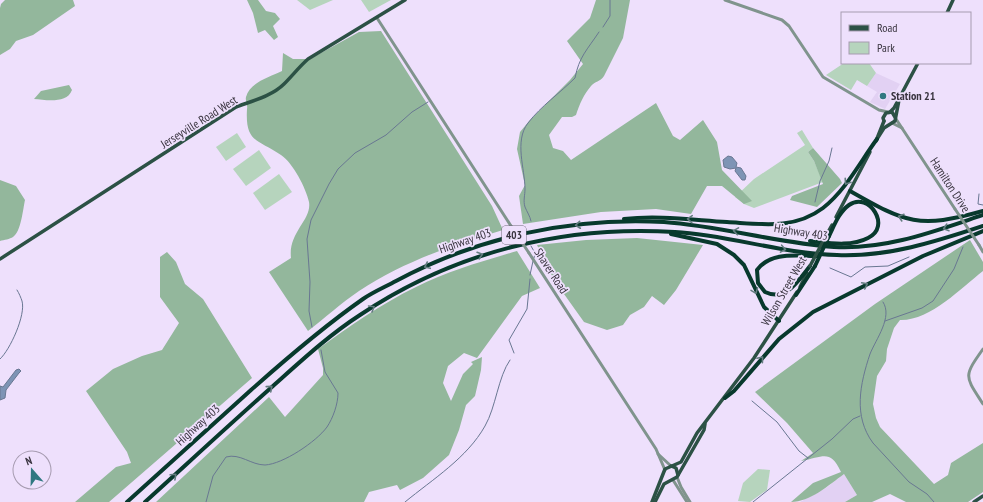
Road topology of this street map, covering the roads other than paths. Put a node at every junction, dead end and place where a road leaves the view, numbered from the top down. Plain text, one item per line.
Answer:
1 (405, 0) edge
2 (725, 0) edge
3 (953, 0) edge
4 (947, 12) edge
5 (377, 18) junction
6 (917, 64) edge
7 (900, 98) junction
8 (878, 110) junction
9 (889, 112) junction
10 (895, 118) junction
11 (884, 119) junction
12 (891, 124) junction
13 (902, 128) junction
14 (877, 138) junction
15 (850, 191) junction
16 (983, 211) edge
17 (983, 215) edge
18 (599, 222) junction
19 (983, 226) edge
20 (983, 231) edge
21 (605, 232) junction
22 (756, 235) junction
23 (828, 235) junction
24 (983, 252) edge
25 (837, 255) junction
26 (0, 259) edge
27 (810, 266) junction
28 (796, 295) junction
29 (779, 321) junction
30 (983, 349) edge
31 (725, 398) junction
32 (983, 404) edge
33 (705, 424) junction
34 (658, 454) junction
35 (671, 466) junction
36 (665, 471) junction
37 (678, 476) junction
38 (673, 480) junction
39 (983, 496) edge
40 (127, 502) edge
41 (145, 502) edge
42 (654, 502) edge
43 (687, 502) edge
44 (690, 502) edge
45 (974, 502) edge

1 - 5 main road, Jerseyville Road West
2 - 8 street
3 - 4 main road
5 - 26 main road, Jerseyville Road West
5 - 34 street, Shaver Road, bridge
6 - 7 main road
7 - 9 main road
7 - 10 main road
8 - 9 street
8 - 11 street
9 - 10 main road
9 - 11 main road, Wilson Street West
10 - 12 main road, Wilson Street West
10 - 13 street, Hamilton Drive
11 - 12 main road
11 - 14 main road, Wilson Street West
12 - 13 street
12 - 14 main road, Wilson Street West
13 - 24 street, Hamilton Drive, bridge
14 - 15 main road, Wilson Street West
14 -> 18 highway
16 -> 15 highway
15 - 23 main road, Wilson Street West
17 -> 22 highway, Highway 403 / 403
22 -> 18 highway, Highway 403 / 403
18 -> 40 highway, Highway 403 / 403
19 - 25 highway, Highway 403 / 403
31 -> 20 highway
21 -> 25 highway, Highway 403 / 403
21 -> 29 highway
41 -> 21 highway, Highway 403 / 403
22 - 23 highway
23 - 27 main road, Wilson Street West, bridge
23 - 28 highway, bridge
25 - 27 highway
27 - 28 main road, Wilson Street West
28 - 29 main road, Wilson Street West
29 - 31 main road, Wilson Street West
30 - 32 street
31 - 33 main road, Wilson Street West
33 - 35 main road, Wilson Street West
33 - 37 main road, Wilson Street West
34 - 35 street, Shaver Road
34 - 36 street, Shaver Road
35 - 36 main road
35 - 37 main road
36 - 38 main road
36 - 42 main road
37 - 38 main road
37 - 44 street
38 - 42 main road
38 - 43 street
39 - 45 main road

